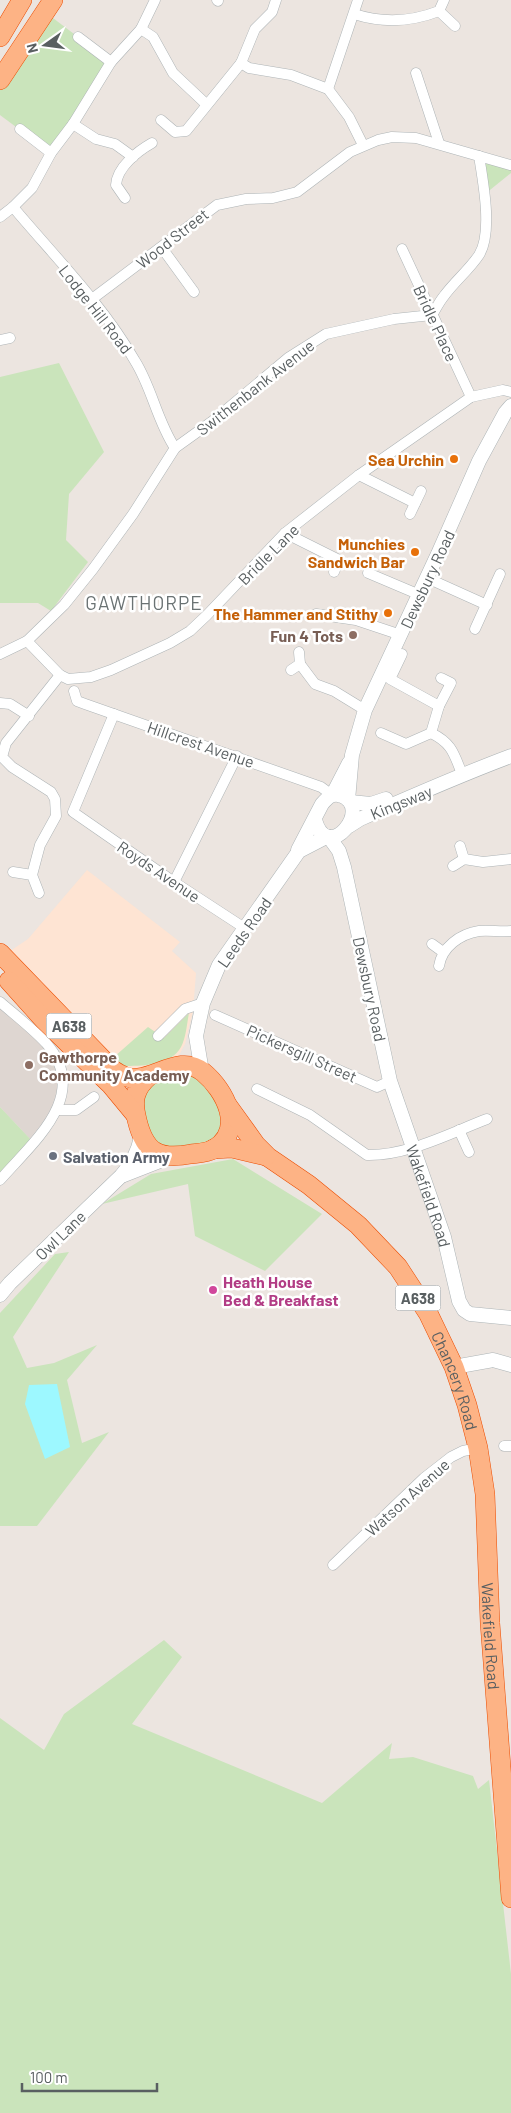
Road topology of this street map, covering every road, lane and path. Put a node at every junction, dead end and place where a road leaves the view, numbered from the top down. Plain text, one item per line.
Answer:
1 (22, 0) edge
2 (53, 0) edge
3 (154, 0) edge
4 (276, 0) edge
5 (358, 0) edge
6 (444, 0) edge
7 (439, 11) junction
8 (354, 14) junction
9 (455, 26) dead end
10 (141, 29) junction
11 (78, 37) dead end
12 (0, 38) edge
13 (111, 62) junction
14 (241, 63) junction
15 (416, 73) dead end
16 (0, 80) edge
17 (328, 89) junction
18 (206, 104) junction
19 (161, 120) dead end
20 (73, 124) junction
21 (20, 129) dead end
22 (152, 142) dead end
23 (439, 143) junction
24 (363, 146) junction
25 (51, 153) junction
26 (479, 156) junction
27 (133, 157) junction
28 (510, 165) edge
29 (125, 198) dead end
30 (14, 207) junction
31 (0, 217) edge
32 (162, 248) junction
33 (402, 249) dead end
34 (194, 291) dead end
35 (92, 300) junction
36 (432, 315) junction
37 (511, 392) edge
38 (472, 397) junction
39 (511, 406) edge
40 (175, 448) junction
41 (359, 475) junction
42 (420, 491) dead end
43 (415, 502) junction
44 (410, 514) dead end
45 (285, 533) junction
46 (334, 572) dead end
47 (368, 573) dead end
48 (500, 574) dead end
49 (427, 578) junction
50 (420, 595) junction
51 (487, 605) junction
52 (316, 614) dead end
53 (476, 629) dead end
54 (401, 635) junction
55 (27, 641) junction
56 (299, 652) dead end
57 (0, 654) edge
58 (402, 654) dead end
59 (60, 675) junction
60 (446, 680) dead end
61 (74, 691) dead end
62 (0, 703) edge
63 (439, 706) junction
64 (365, 710) junction
65 (114, 714) junction
66 (29, 716) junction
67 (381, 733) dead end
68 (431, 733) junction
69 (352, 755) junction
70 (236, 756) junction
71 (511, 756) edge
72 (458, 776) junction
73 (333, 794) junction
74 (349, 801) junction
75 (315, 820) junction
76 (348, 826) junction
77 (328, 837) junction
78 (460, 846) dead end
79 (464, 859) junction
80 (511, 859) edge
81 (290, 863) junction
82 (453, 866) dead end
83 (344, 867) junction
84 (14, 872) dead end
85 (32, 875) junction
86 (174, 882) junction
87 (39, 893) dead end
88 (246, 929) junction
89 (511, 931) edge
90 (432, 944) dead end
91 (443, 952) junction
92 (0, 953) edge
93 (439, 966) dead end
94 (0, 970) edge
95 (0, 1002) edge
96 (203, 1003) junction
97 (215, 1015) dead end
98 (158, 1036) dead end
99 (196, 1036) junction
100 (174, 1067) junction
101 (202, 1072) junction
102 (149, 1076) junction
103 (390, 1081) junction
104 (257, 1089) dead end
105 (94, 1097) dead end
106 (228, 1106) junction
107 (58, 1110) junction
108 (135, 1114) junction
109 (487, 1119) dead end
110 (459, 1130) junction
111 (142, 1137) junction
112 (412, 1148) junction
113 (213, 1149) junction
114 (469, 1152) dead end
115 (170, 1157) junction
116 (268, 1157) junction
117 (122, 1176) junction
118 (0, 1180) edge
119 (0, 1295) edge
120 (511, 1318) edge
121 (511, 1365) edge
122 (454, 1367) junction
123 (478, 1448) junction
124 (484, 1494) joint
125 (333, 1565) dead end
126 (511, 1898) edge

1 - 12 highway
2 - 16 highway
3 - 10 street
4 - 14 street
5 - 8 street
6 - 7 street
7 - 8 street
7 - 9 street
8 - 17 street
10 - 13 street
10 - 18 street
11 - 13 street
13 - 20 street
14 - 17 street
14 - 18 street
15 - 23 street
17 - 24 street
18 - 19 street
20 - 25 street
20 - 27 street
21 - 25 street
22 - 27 street
23 - 24 street, Wood Street
23 - 26 street, Wood Street
24 - 32 street, Wood Street
25 - 30 street
26 - 28 street, Wood Street
26 - 36 street
27 - 29 street
30 - 31 street
30 - 35 street, Lodge Hill Road
32 - 34 street
32 - 35 street, Wood Street
33 - 36 street, Bridle Place
35 - 40 street, Lodge Hill Road
36 - 38 street, Bridle Place
36 - 40 street, Swithenbank Avenue
37 - 38 street, Bridle Lane
38 - 41 street, Bridle Lane
39 - 49 street, Dewsbury Road
40 - 55 street, Swithenbank Avenue
41 - 43 street
41 - 45 street, Bridle Lane
42 - 43 street
43 - 44 street
45 - 46 street
45 - 59 street, Bridle Lane
47 - 50 street
48 - 51 street
49 - 50 street, Dewsbury Road
49 - 51 street
50 - 54 street, Dewsbury Road
51 - 53 street
52 - 54 street
54 - 64 street, Dewsbury Road
55 - 57 street, Swithenbank Avenue
55 - 59 street
56 - 64 street
58 - 63 street
59 - 66 street
60 - 63 street
61 - 65 street, Hillcrest Avenue
62 - 66 street
63 - 68 street
64 - 69 street, Dewsbury Road
65 - 70 street, Hillcrest Avenue
65 - 86 street, Royds Avenue
66 - 85 street
67 - 68 street
68 - 72 street
69 - 73 street, Dewsbury Road
69 - 74 street, Dewsbury Road
70 - 73 street, Hillcrest Avenue
70 - 86 street
71 - 72 street, Kingsway
72 - 74 street, Kingsway
72 - 76 street, Kingsway
73 - 74 street
73 - 75 street
74 - 76 street
75 - 77 street
75 - 81 street, Leeds Road
76 - 77 street
76 - 83 street, Dewsbury Road
77 - 81 street, Leeds Road
77 - 83 street, Dewsbury Road
78 - 79 street
79 - 80 street
79 - 82 street
81 - 88 street, Leeds Road
83 - 103 street, Dewsbury Road
84 - 85 street
85 - 87 street
86 - 88 street, Royds Avenue
88 - 96 street, Leeds Road
89 - 91 street
90 - 91 street
91 - 93 street
92 - 102 highway, A638
94 - 108 highway, A638
95 - 107 street
96 - 98 street
96 - 99 street, Leeds Road
97 - 103 street, Pickersgill Street
99 - 100 street, Leeds Road
99 - 101 street, Leeds Road
100 - 101 highway, A638
100 - 102 highway, A638
101 - 106 highway, A638
102 - 108 highway, A638
103 - 112 street, Wakefield Road
104 - 112 street
105 - 107 street
106 - 113 highway
106 - 116 highway, Chancery Road / A638
107 - 118 street
108 - 111 highway, A638
109 - 110 street
110 - 112 street
110 - 114 street
111 - 115 highway
111 - 117 street, Owl Lane
112 - 120 street, Wakefield Road
113 - 115 highway, A638
113 - 116 highway, Chancery Road / A638
115 - 117 street, Owl Lane
116 - 122 highway, Chancery Road / A638
117 - 119 street, Owl Lane
121 - 122 street
122 - 123 highway, Chancery Road / A638
123 - 124 highway, Chancery Road / A638
123 - 125 street, Watson Avenue
124 - 126 highway, Wakefield Road / A638

